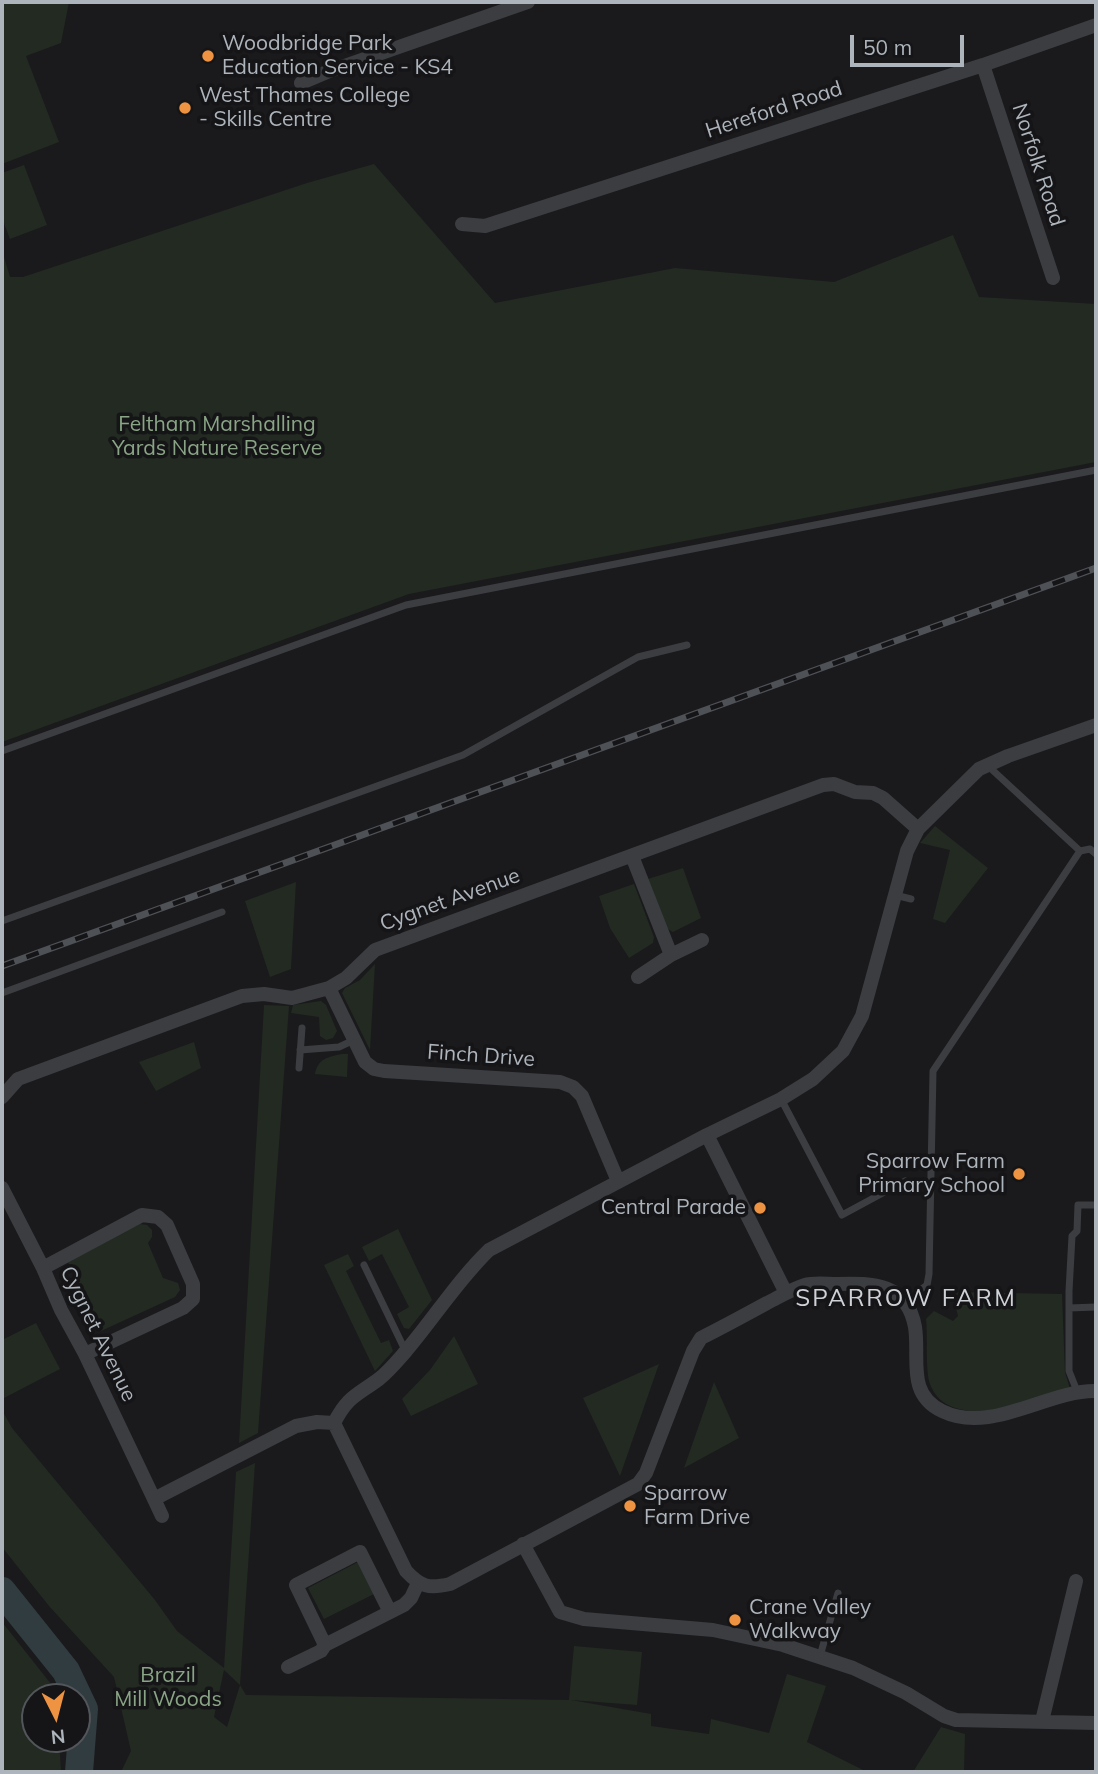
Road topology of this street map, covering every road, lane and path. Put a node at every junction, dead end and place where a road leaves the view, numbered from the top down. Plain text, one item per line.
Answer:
1 (528, 2) edge
2 (1096, 25) edge
3 (983, 65) junction
4 (301, 83) dead end
5 (462, 224) dead end
6 (1053, 278) dead end
7 (1096, 470) edge
8 (687, 645) dead end
9 (1096, 725) edge
10 (2, 751) edge
11 (987, 765) junction
12 (918, 830) junction
13 (1080, 851) junction
14 (1096, 854) edge
15 (632, 856) junction
16 (895, 895) junction
17 (911, 899) dead end
18 (222, 912) dead end
19 (2, 922) edge
20 (702, 940) dead end
21 (671, 955) junction
22 (638, 977) dead end
23 (329, 988) junction
24 (2, 993) edge
25 (302, 1028) dead end
26 (354, 1041) junction
27 (300, 1050) junction
28 (299, 1068) dead end
29 (2, 1097) edge
30 (781, 1099) junction
31 (707, 1135) junction
32 (618, 1181) junction
33 (905, 1181) dead end
34 (2, 1188) edge
35 (1096, 1205) edge
36 (364, 1265) dead end
37 (43, 1268) junction
38 (786, 1293) junction
39 (906, 1301) junction
40 (1096, 1307) edge
41 (1069, 1308) junction
42 (406, 1351) junction
43 (85, 1354) junction
44 (1077, 1391) junction
45 (1096, 1391) edge
46 (334, 1423) junction
47 (154, 1499) junction
48 (162, 1516) dead end
49 (523, 1544) junction
50 (1076, 1581) dead end
51 (418, 1583) junction
52 (838, 1593) dead end
53 (390, 1612) junction
54 (325, 1645) junction
55 (820, 1657) junction
56 (288, 1667) dead end
57 (1042, 1721) junction
58 (1096, 1723) edge

1 - 4 street
2 - 3 street, Hereford Road
3 - 5 street, Hereford Road
3 - 6 street, Norfolk Road
7 - 10 lane
8 - 19 lane
9 - 11 street
11 - 12 street
11 - 13 lane
12 - 15 street, Cygnet Avenue
12 - 16 street
13 - 14 lane
13 - 39 lane
15 - 21 street
15 - 23 street, Cygnet Avenue
16 - 17 lane
16 - 30 street
18 - 24 lane
20 - 21 street
21 - 22 street
23 - 26 street, Finch Drive
23 - 29 street, Cygnet Avenue
25 - 27 lane
26 - 27 lane
26 - 32 street, Finch Drive
27 - 28 lane
30 - 31 street
30 - 33 lane
31 - 32 street
31 - 38 street
32 - 42 street
34 - 37 street, Cygnet Avenue
35 - 41 lane
36 - 42 lane
37 - 43 street, Cygnet Avenue
37 - 43 street
38 - 39 street
38 - 49 street
39 - 44 street
40 - 41 lane
41 - 44 lane
42 - 46 street
43 - 47 street, Cygnet Avenue
44 - 45 street
46 - 47 street
46 - 51 street
47 - 48 street, Cygnet Avenue
49 - 51 street
49 - 55 street
50 - 57 street
51 - 53 street
52 - 55 lane
53 - 54 street
53 - 54 street
54 - 56 street
55 - 57 street
57 - 58 street

